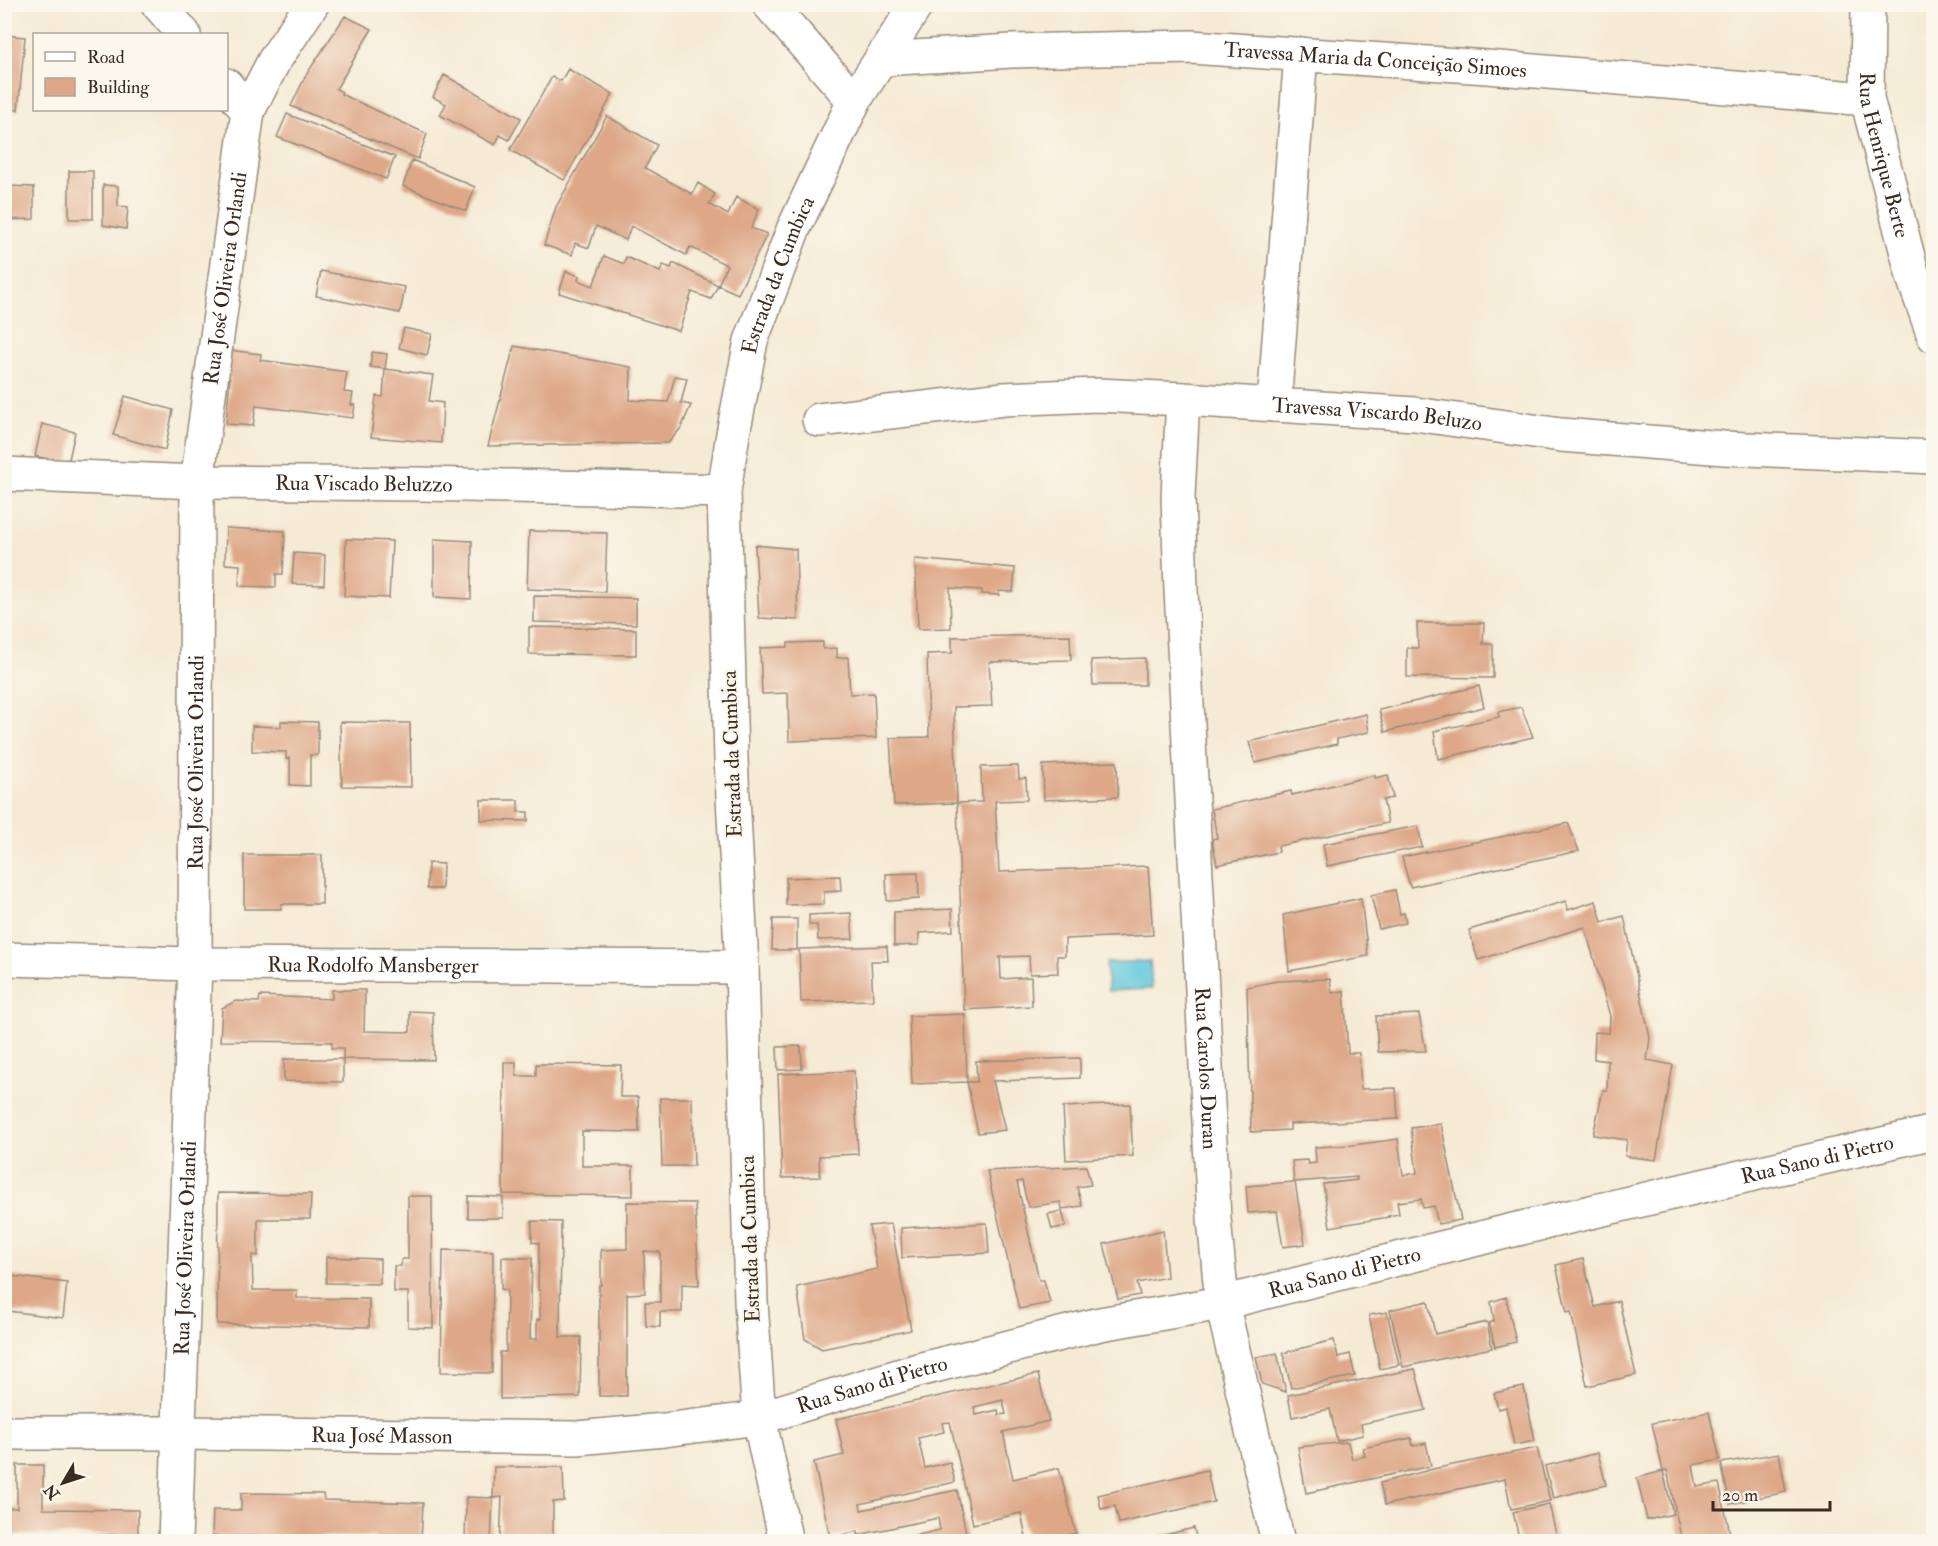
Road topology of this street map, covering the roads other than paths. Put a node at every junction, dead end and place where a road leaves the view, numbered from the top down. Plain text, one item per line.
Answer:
1 (158, 4) edge
2 (312, 4) edge
3 (769, 4) edge
4 (917, 4) edge
5 (1868, 4) edge
6 (183, 33) edge
7 (1301, 54) junction
8 (882, 59) junction
9 (228, 87) edge
10 (1867, 99) junction
11 (854, 101) junction
12 (248, 111) junction
13 (1934, 336) edge
14 (1183, 399) junction
15 (1274, 405) junction
16 (819, 420) dead end
17 (1934, 458) edge
18 (4, 474) edge
19 (197, 482) junction
20 (724, 491) junction
21 (4, 959) edge
22 (195, 964) junction
23 (742, 967) junction
24 (1934, 1132) edge
25 (1222, 1304) junction
26 (759, 1418) junction
27 (4, 1433) edge
28 (180, 1433) junction
29 (175, 1542) edge
30 (786, 1542) edge
31 (1278, 1542) edge

1 - 6 street
2 - 12 street, Rua José Oliveira Orlandi
3 - 11 street
4 - 8 street, Estrada da Cumbica
5 - 10 street, Rua Henrique Berte
7 - 8 street, Travessa Maria da Conceição Simoes
7 - 10 street, Travessa Maria da Conceição Simoes
7 - 15 street
8 - 11 street, Estrada da Cumbica
9 - 12 street
10 - 13 street, Rua Henrique Berte
11 - 20 street, Estrada da Cumbica
12 - 19 street, Rua José Oliveira Orlandi
14 - 15 street, Travessa Viscardo Beluzo
14 - 16 street, Travessa Viscardo Beluzo
14 - 25 street, Rua Carolos Duran
15 - 17 street, Travessa Viscardo Beluzo
18 - 19 street, Rua Viscado Beluzzo
19 - 20 street, Rua Viscado Beluzzo
19 - 22 street, Rua José Oliveira Orlandi
20 - 23 street, Estrada da Cumbica
21 - 22 street, Rua Rodolfo Mansberger
22 - 23 street, Rua Rodolfo Mansberger
22 - 28 street, Rua José Oliveira Orlandi
23 - 26 street, Estrada da Cumbica
24 - 25 street, Rua Sano di Pietro
25 - 26 street, Rua Sano di Pietro
25 - 31 street, Rua Carolos Duran
26 - 28 street, Rua José Masson
26 - 30 street, Estrada da Cumbica
27 - 28 street, Rua José Masson
28 - 29 street, Rua José Oliveira Orlandi

